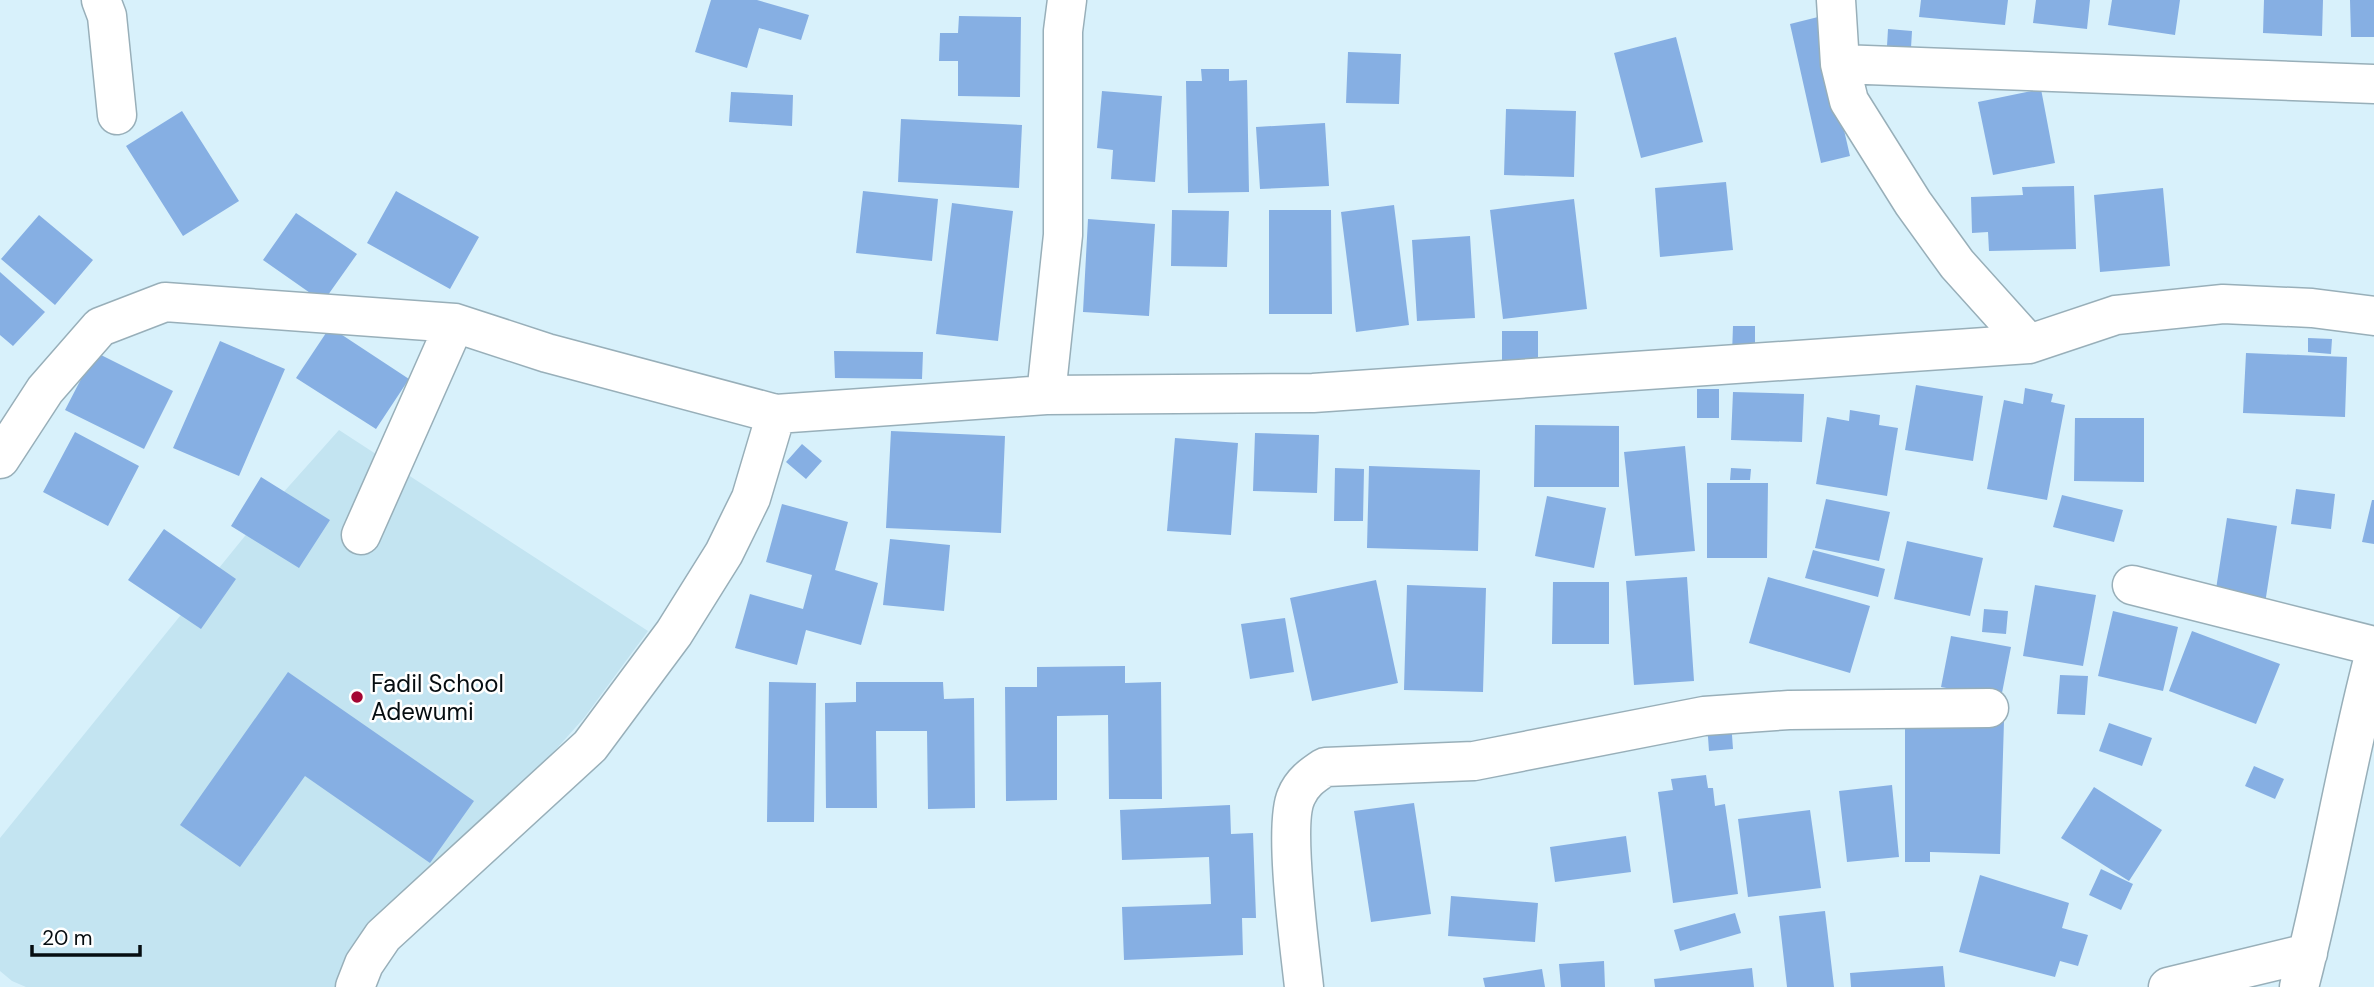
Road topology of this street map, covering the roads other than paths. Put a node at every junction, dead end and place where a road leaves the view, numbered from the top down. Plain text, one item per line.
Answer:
1 (101, 0) edge
2 (1067, 0) edge
3 (1836, 0) edge
4 (1840, 64) junction
5 (2374, 84) edge
6 (117, 115) dead end
7 (2374, 316) edge
8 (455, 323) junction
9 (2029, 344) junction
10 (1046, 396) junction
11 (776, 414) junction
12 (0, 459) edge
13 (361, 535) dead end
14 (2132, 584) dead end
15 (2374, 646) edge
16 (2374, 656) edge
17 (1989, 708) dead end
18 (2303, 970) edge
19 (355, 987) edge
20 (1304, 987) edge
21 (2168, 987) edge

1 - 6 street
2 - 10 street
3 - 4 street
4 - 5 street
4 - 9 street
7 - 9 street
8 - 11 street
8 - 12 street
8 - 13 street
9 - 10 street
10 - 11 street
11 - 19 street
14 - 15 street
16 - 18 street
17 - 20 street
18 - 21 street

